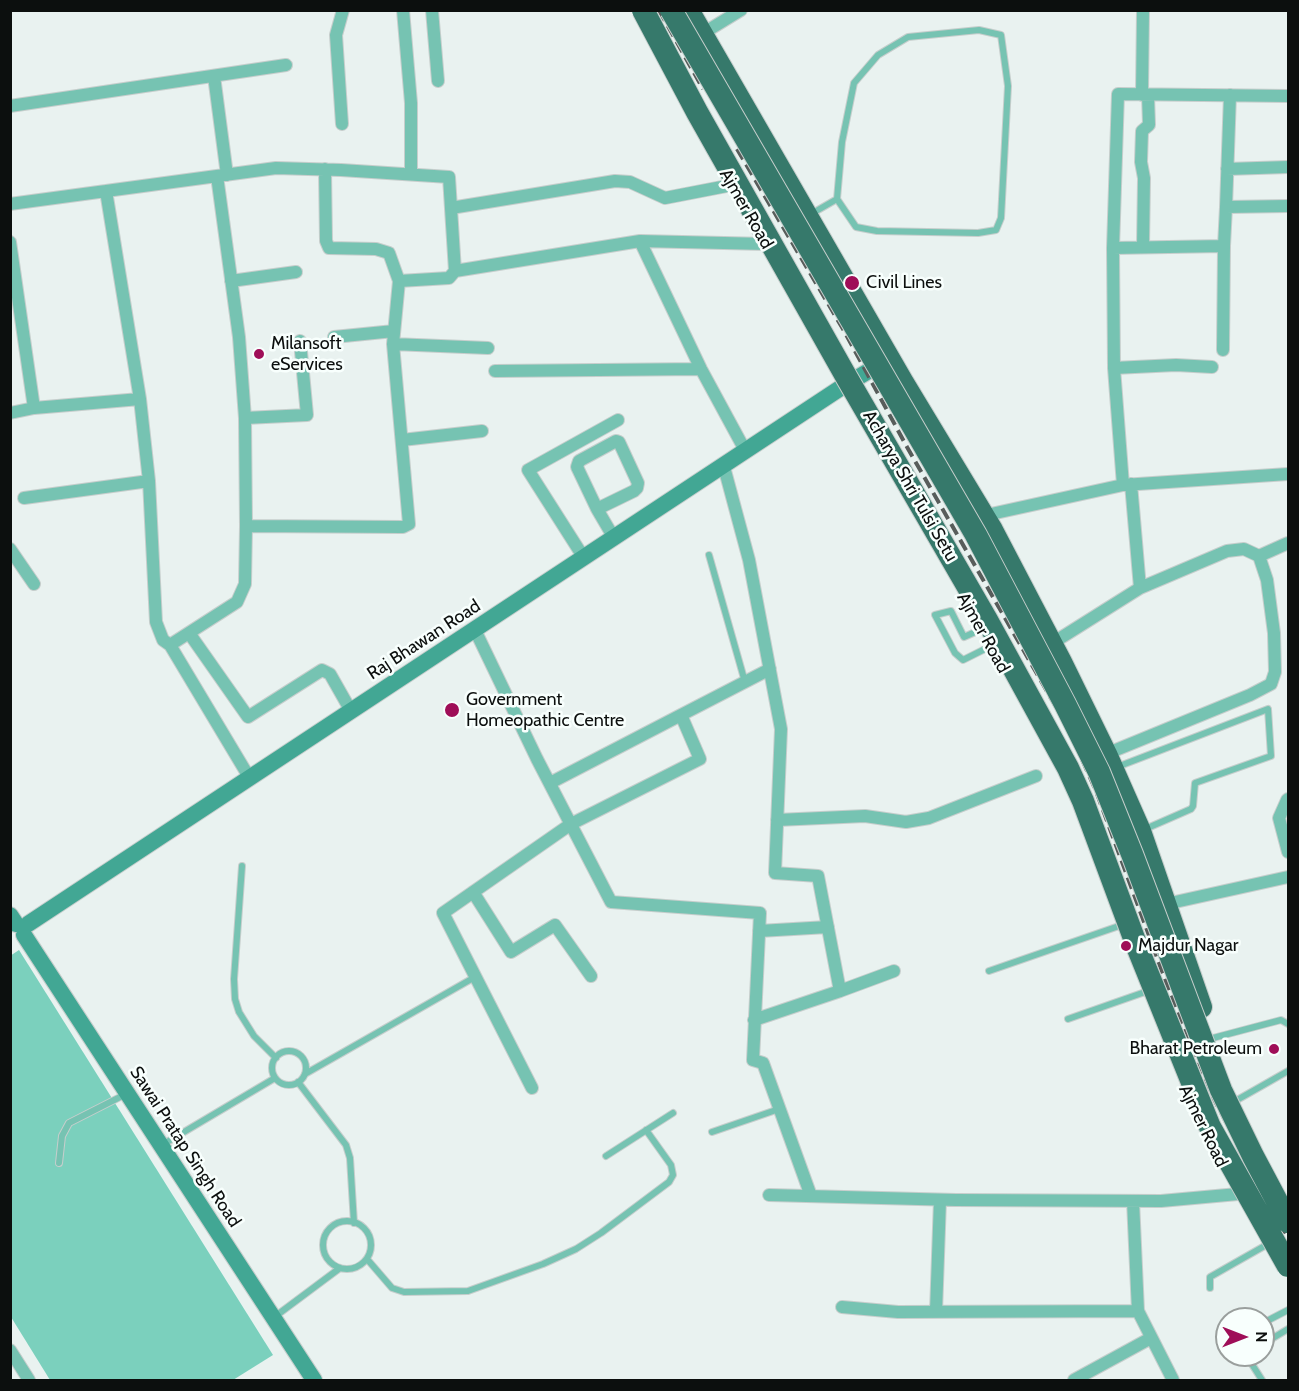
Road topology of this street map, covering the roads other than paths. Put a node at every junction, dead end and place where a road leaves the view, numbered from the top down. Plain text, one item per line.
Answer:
1 (343, 10) edge
2 (403, 10) edge
3 (432, 10) edge
4 (634, 10) edge
5 (643, 10) edge
6 (671, 10) edge
7 (688, 10) edge
8 (741, 10) edge
9 (1143, 10) edge
10 (702, 34) junction
11 (286, 65) dead end
12 (214, 76) junction
13 (438, 81) dead end
14 (1145, 94) junction
15 (1230, 95) junction
16 (1288, 96) edge
17 (10, 106) edge
18 (342, 124) dead end
19 (1288, 167) edge
20 (325, 169) junction
21 (1227, 169) junction
22 (411, 174) junction
23 (222, 175) junction
24 (732, 185) junction
25 (106, 191) junction
26 (837, 199) junction
27 (10, 204) edge
28 (1288, 206) edge
29 (1226, 207) junction
30 (451, 208) junction
31 (808, 216) junction
32 (640, 241) junction
33 (10, 242) edge
34 (766, 244) junction
35 (1224, 246) junction
36 (1143, 247) junction
37 (1113, 248) junction
38 (455, 271) junction
39 (296, 272) dead end
40 (231, 281) junction
41 (399, 281) junction
42 (394, 331) junction
43 (334, 337) dead end
44 (300, 341) dead end
45 (393, 344) junction
46 (488, 348) dead end
47 (1223, 350) dead end
48 (890, 359) junction
49 (1212, 367) dead end
50 (1114, 368) junction
51 (701, 369) junction
52 (495, 371) dead end
53 (842, 387) junction
54 (140, 399) junction
55 (34, 408) junction
56 (10, 413) edge
57 (245, 418) junction
58 (618, 420) dead end
59 (482, 431) dead end
60 (402, 440) junction
61 (746, 452) junction
62 (724, 467) junction
63 (1288, 474) edge
64 (148, 481) junction
65 (1127, 485) junction
66 (24, 498) dead end
67 (597, 509) junction
68 (984, 518) junction
69 (246, 526) junction
70 (614, 538) junction
71 (1288, 543) edge
72 (10, 549) edge
73 (710, 555) dead end
74 (1259, 556) junction
75 (584, 558) junction
76 (34, 584) dead end
77 (1140, 588) junction
78 (475, 630) junction
79 (189, 633) junction
80 (986, 638) junction
81 (1051, 644) junction
82 (170, 645) junction
83 (770, 669) junction
84 (745, 682) junction
85 (351, 711) junction
86 (681, 715) junction
87 (1109, 762) junction
88 (1036, 776) dead end
89 (249, 777) junction
90 (550, 783) junction
91 (1288, 799) edge
92 (777, 820) junction
93 (571, 824) junction
94 (1140, 831) junction
95 (1288, 852) edge
96 (242, 866) dead end
97 (1288, 877) edge
98 (473, 892) junction
99 (1166, 904) junction
100 (17, 927) edge
101 (828, 927) junction
102 (1174, 928) junction
103 (759, 931) junction
104 (1122, 934) junction
105 (894, 971) dead end
106 (989, 971) dead end
107 (591, 976) dead end
108 (475, 977) junction
109 (840, 991) junction
110 (1145, 992) junction
111 (1068, 1019) dead end
112 (754, 1020) junction
113 (1288, 1024) edge
114 (1213, 1038) junction
115 (276, 1058) junction
116 (1288, 1071) edge
117 (304, 1074) junction
118 (275, 1078) junction
119 (298, 1082) junction
120 (532, 1088) dead end
121 (126, 1094) junction
122 (1237, 1100) junction
123 (780, 1108) junction
124 (673, 1113) dead end
125 (646, 1130) junction
126 (712, 1132) dead end
127 (160, 1146) junction
128 (606, 1156) dead end
129 (58, 1163) dead end
130 (1238, 1194) junction
131 (769, 1196) dead end
132 (811, 1196) junction
133 (940, 1200) junction
134 (1132, 1201) junction
135 (1288, 1204) edge
136 (1288, 1222) edge
137 (354, 1223) junction
138 (1268, 1244) junction
139 (367, 1259) junction
140 (1288, 1266) edge
141 (340, 1268) junction
142 (1288, 1277) edge
143 (1210, 1288) dead end
144 (842, 1307) dead end
145 (1138, 1311) junction
146 (936, 1312) junction
147 (273, 1318) junction
148 (1288, 1329) edge
149 (1275, 1337) edge
150 (1151, 1338) junction
151 (10, 1350) edge
152 (1254, 1367) edge
153 (30, 1380) edge
154 (314, 1380) edge
155 (1074, 1380) edge
156 (1173, 1380) edge
157 (1262, 1380) edge

1 - 18 street
2 - 22 street
3 - 13 street
4 - 24 highway, Ajmer Road
5 - 140 highway, Acharya Shri Tulsi Setu, bridge
6 - 136 highway, Acharya Shri Tulsi Setu, bridge
7 - 10 highway
8 - 10 street
9 - 14 street
10 - 31 highway
11 - 12 street
12 - 17 street
12 - 23 street
14 - 15 street
14 - 36 street
14 - 37 street
15 - 16 street
15 - 21 street
19 - 21 street
20 - 22 street
20 - 23 street
20 - 41 street
21 - 29 street
22 - 30 street
23 - 25 street
23 - 40 street
24 - 30 street
24 - 34 highway, Ajmer Road
25 - 27 street
25 - 54 street
26 - 26 lane
26 - 31 lane
28 - 29 street
29 - 35 street
30 - 38 street
31 - 48 highway
32 - 34 street
32 - 38 street
32 - 51 street
33 - 55 street
34 - 53 highway, Ajmer Road
35 - 36 street
35 - 47 street
36 - 37 street
37 - 50 street
38 - 41 street
39 - 40 street
40 - 57 street
41 - 42 street
42 - 43 street
42 - 45 street
44 - 57 street
45 - 46 street
45 - 60 street
48 - 53 street, Raj Bhawan Road
48 - 68 highway
49 - 50 street
50 - 65 street
51 - 52 street
51 - 61 street
53 - 61 street, Raj Bhawan Road
53 - 80 highway, Ajmer Road
54 - 55 street
54 - 64 street
55 - 56 street
57 - 69 street
58 - 75 street
59 - 60 street
60 - 69 street
61 - 62 street, Raj Bhawan Road
62 - 70 street, Raj Bhawan Road
62 - 83 street
63 - 65 street
64 - 66 street
64 - 82 street
65 - 68 street
65 - 77 street
67 - 67 street
67 - 70 street
68 - 81 highway
69 - 79 street
70 - 75 street, Raj Bhawan Road
71 - 74 street
72 - 76 street
73 - 84 lane
74 - 77 street
74 - 87 street
75 - 78 street, Raj Bhawan Road
77 - 81 street
78 - 85 street, Raj Bhawan Road
78 - 90 street
79 - 82 street
79 - 85 street
80 - 80 lane
80 - 104 highway, Ajmer Road
81 - 87 highway
82 - 89 street
83 - 84 street
83 - 92 street
84 - 86 street
85 - 89 street, Raj Bhawan Road
86 - 90 street
86 - 93 street
87 - 94 highway
87 - 94 lane
88 - 92 street
89 - 100 street, Raj Bhawan Road
90 - 93 street
91 - 95 street
92 - 101 street
93 - 98 street
93 - 103 street
94 - 99 highway
96 - 115 lane
97 - 99 street
98 - 107 street
98 - 108 street
99 - 102 highway
100 - 121 street, Sawai Pratap Singh Road
101 - 103 street
101 - 109 street
102 - 104 highway
102 - 114 highway
103 - 112 street
104 - 106 lane
104 - 110 highway, Ajmer Road
105 - 109 street
108 - 117 lane
108 - 120 street
109 - 112 street
110 - 111 lane
110 - 130 highway, Ajmer Road
112 - 123 street
113 - 114 lane
114 - 122 highway
115 - 117 lane
115 - 118 lane
116 - 122 lane
117 - 119 lane
118 - 119 lane
118 - 127 lane
119 - 137 lane
121 - 127 street, Sawai Pratap Singh Road
121 - 129 lane
122 - 135 highway
123 - 126 lane
123 - 132 street
124 - 125 lane
125 - 128 lane
125 - 139 lane
127 - 147 street, Sawai Pratap Singh Road
130 - 134 street
130 - 138 highway, Ajmer Road
131 - 132 street
132 - 133 street
133 - 134 street
133 - 146 street
134 - 145 street
137 - 139 lane
137 - 141 lane
138 - 142 highway, Ajmer Road
138 - 143 lane
139 - 141 lane
141 - 147 lane
144 - 146 street
145 - 146 street
145 - 150 street
147 - 154 street, Sawai Pratap Singh Road
148 - 149 lane
150 - 155 street
150 - 156 street
151 - 153 street
152 - 157 lane

